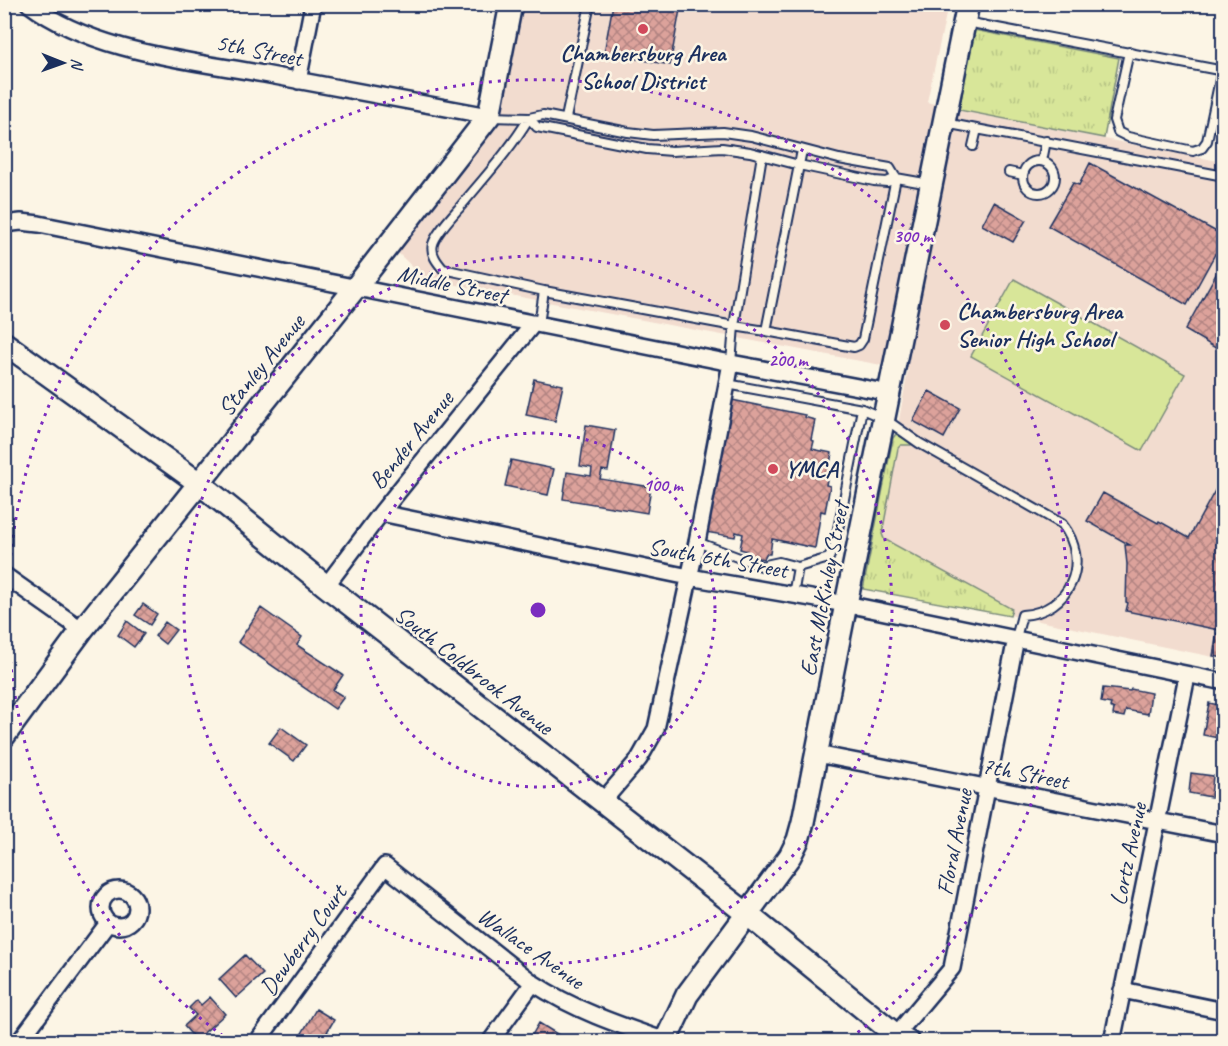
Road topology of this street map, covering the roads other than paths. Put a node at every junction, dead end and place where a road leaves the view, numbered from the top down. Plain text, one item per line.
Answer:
1 (29, 4) edge
2 (313, 4) edge
3 (511, 4) edge
4 (590, 4) edge
5 (966, 13) edge
6 (1129, 52) junction
7 (1223, 70) edge
8 (298, 81) junction
9 (489, 117) junction
10 (529, 118) junction
11 (566, 118) junction
12 (944, 123) junction
13 (976, 129) junction
14 (731, 134) junction
15 (1046, 141) junction
16 (974, 146) dead end
17 (730, 149) junction
18 (802, 150) junction
19 (762, 155) junction
20 (1042, 161) junction
21 (799, 165) junction
22 (1009, 172) dead end
23 (1023, 175) junction
24 (1224, 176) edge
25 (896, 178) junction
26 (932, 184) junction
27 (4, 225) edge
28 (356, 287) junction
29 (544, 291) junction
30 (536, 324) junction
31 (734, 326) junction
32 (766, 331) junction
33 (4, 343) edge
34 (731, 363) junction
35 (726, 383) junction
36 (890, 393) junction
37 (862, 409) junction
38 (885, 419) junction
39 (200, 483) junction
40 (381, 513) junction
41 (697, 542) junction
42 (798, 567) junction
43 (4, 575) edge
44 (689, 577) junction
45 (326, 586) junction
46 (793, 595) junction
47 (846, 604) junction
48 (82, 630) junction
49 (1016, 638) junction
50 (1187, 676) junction
51 (1224, 682) edge
52 (4, 736) edge
53 (817, 754) junction
54 (988, 788) junction
55 (602, 802) junction
56 (1158, 822) junction
57 (1224, 834) edge
58 (385, 866) joint
59 (747, 914) junction
60 (108, 923) dead end
61 (533, 983) junction
62 (1122, 990) junction
63 (1224, 1011) edge
64 (902, 1038) edge
65 (19, 1041) edge
66 (257, 1041) edge
67 (490, 1041) edge
68 (665, 1041) edge
69 (1112, 1041) edge

1 - 8 street, 5th Street
2 - 8 street
3 - 9 street, Stanley Avenue
4 - 11 lane
5 - 6 lane
5 - 12 street, East McKinley Street
6 - 7 lane
6 - 7 lane
8 - 9 street, 5th Street
9 - 10 lane
9 - 28 street, Stanley Avenue
10 - 11 lane
10 - 17 lane
10 - 29 lane
11 - 14 lane
12 - 13 lane
12 - 26 street, East McKinley Street
13 - 15 lane
13 - 16 lane
14 - 17 lane
14 - 18 lane
15 - 20 lane
15 - 24 lane
17 - 19 lane
18 - 21 lane
18 - 25 lane
19 - 21 lane
19 - 31 lane
20 - 23 lane
20 - 23 lane
21 - 25 lane
21 - 32 lane
22 - 23 lane
25 - 26 lane
25 - 32 lane
26 - 36 street, East McKinley Street
27 - 28 street, Middle Street
28 - 30 street, Middle Street
28 - 39 street, Stanley Avenue
29 - 30 lane
29 - 31 lane
30 - 34 street, Middle Street
30 - 40 street, Bender Avenue
31 - 32 lane
31 - 34 lane
33 - 39 street, South Coldbrook Avenue
34 - 35 street
34 - 36 street, Middle Street
35 - 37 lane
35 - 41 street
36 - 38 street, East McKinley Street
37 - 38 lane
37 - 42 lane
38 - 47 street, East McKinley Street
38 - 49 lane
39 - 45 street, South Coldbrook Avenue
39 - 48 street, Stanley Avenue
40 - 44 street, South 6th Street
40 - 45 street, Bender Avenue
41 - 42 lane
41 - 44 street
42 - 46 lane
43 - 48 street
44 - 46 street, South 6th Street
44 - 55 street
45 - 55 street, South Coldbrook Avenue
46 - 47 street, South 6th Street
47 - 49 street, South 6th Street
47 - 53 street, East McKinley Street
48 - 52 street, Stanley Avenue
49 - 50 street, South 6th Street
49 - 54 street, Floral Avenue
50 - 51 street, South 6th Street
50 - 56 street, Lortz Avenue
53 - 54 street, 7th Street
53 - 59 street, East McKinley Street
54 - 56 street, 7th Street
54 - 64 street, Floral Avenue
55 - 59 street, South Coldbrook Avenue
56 - 57 street, 7th Street
56 - 62 street, Lortz Avenue
58 - 61 street, Wallace Avenue
58 - 66 street, Dewberry Court
59 - 64 street, South Coldbrook Avenue
59 - 68 street, East McKinley Street
60 - 65 street
61 - 67 street
61 - 68 street, Wallace Avenue
62 - 63 street
62 - 69 street, Lortz Avenue

